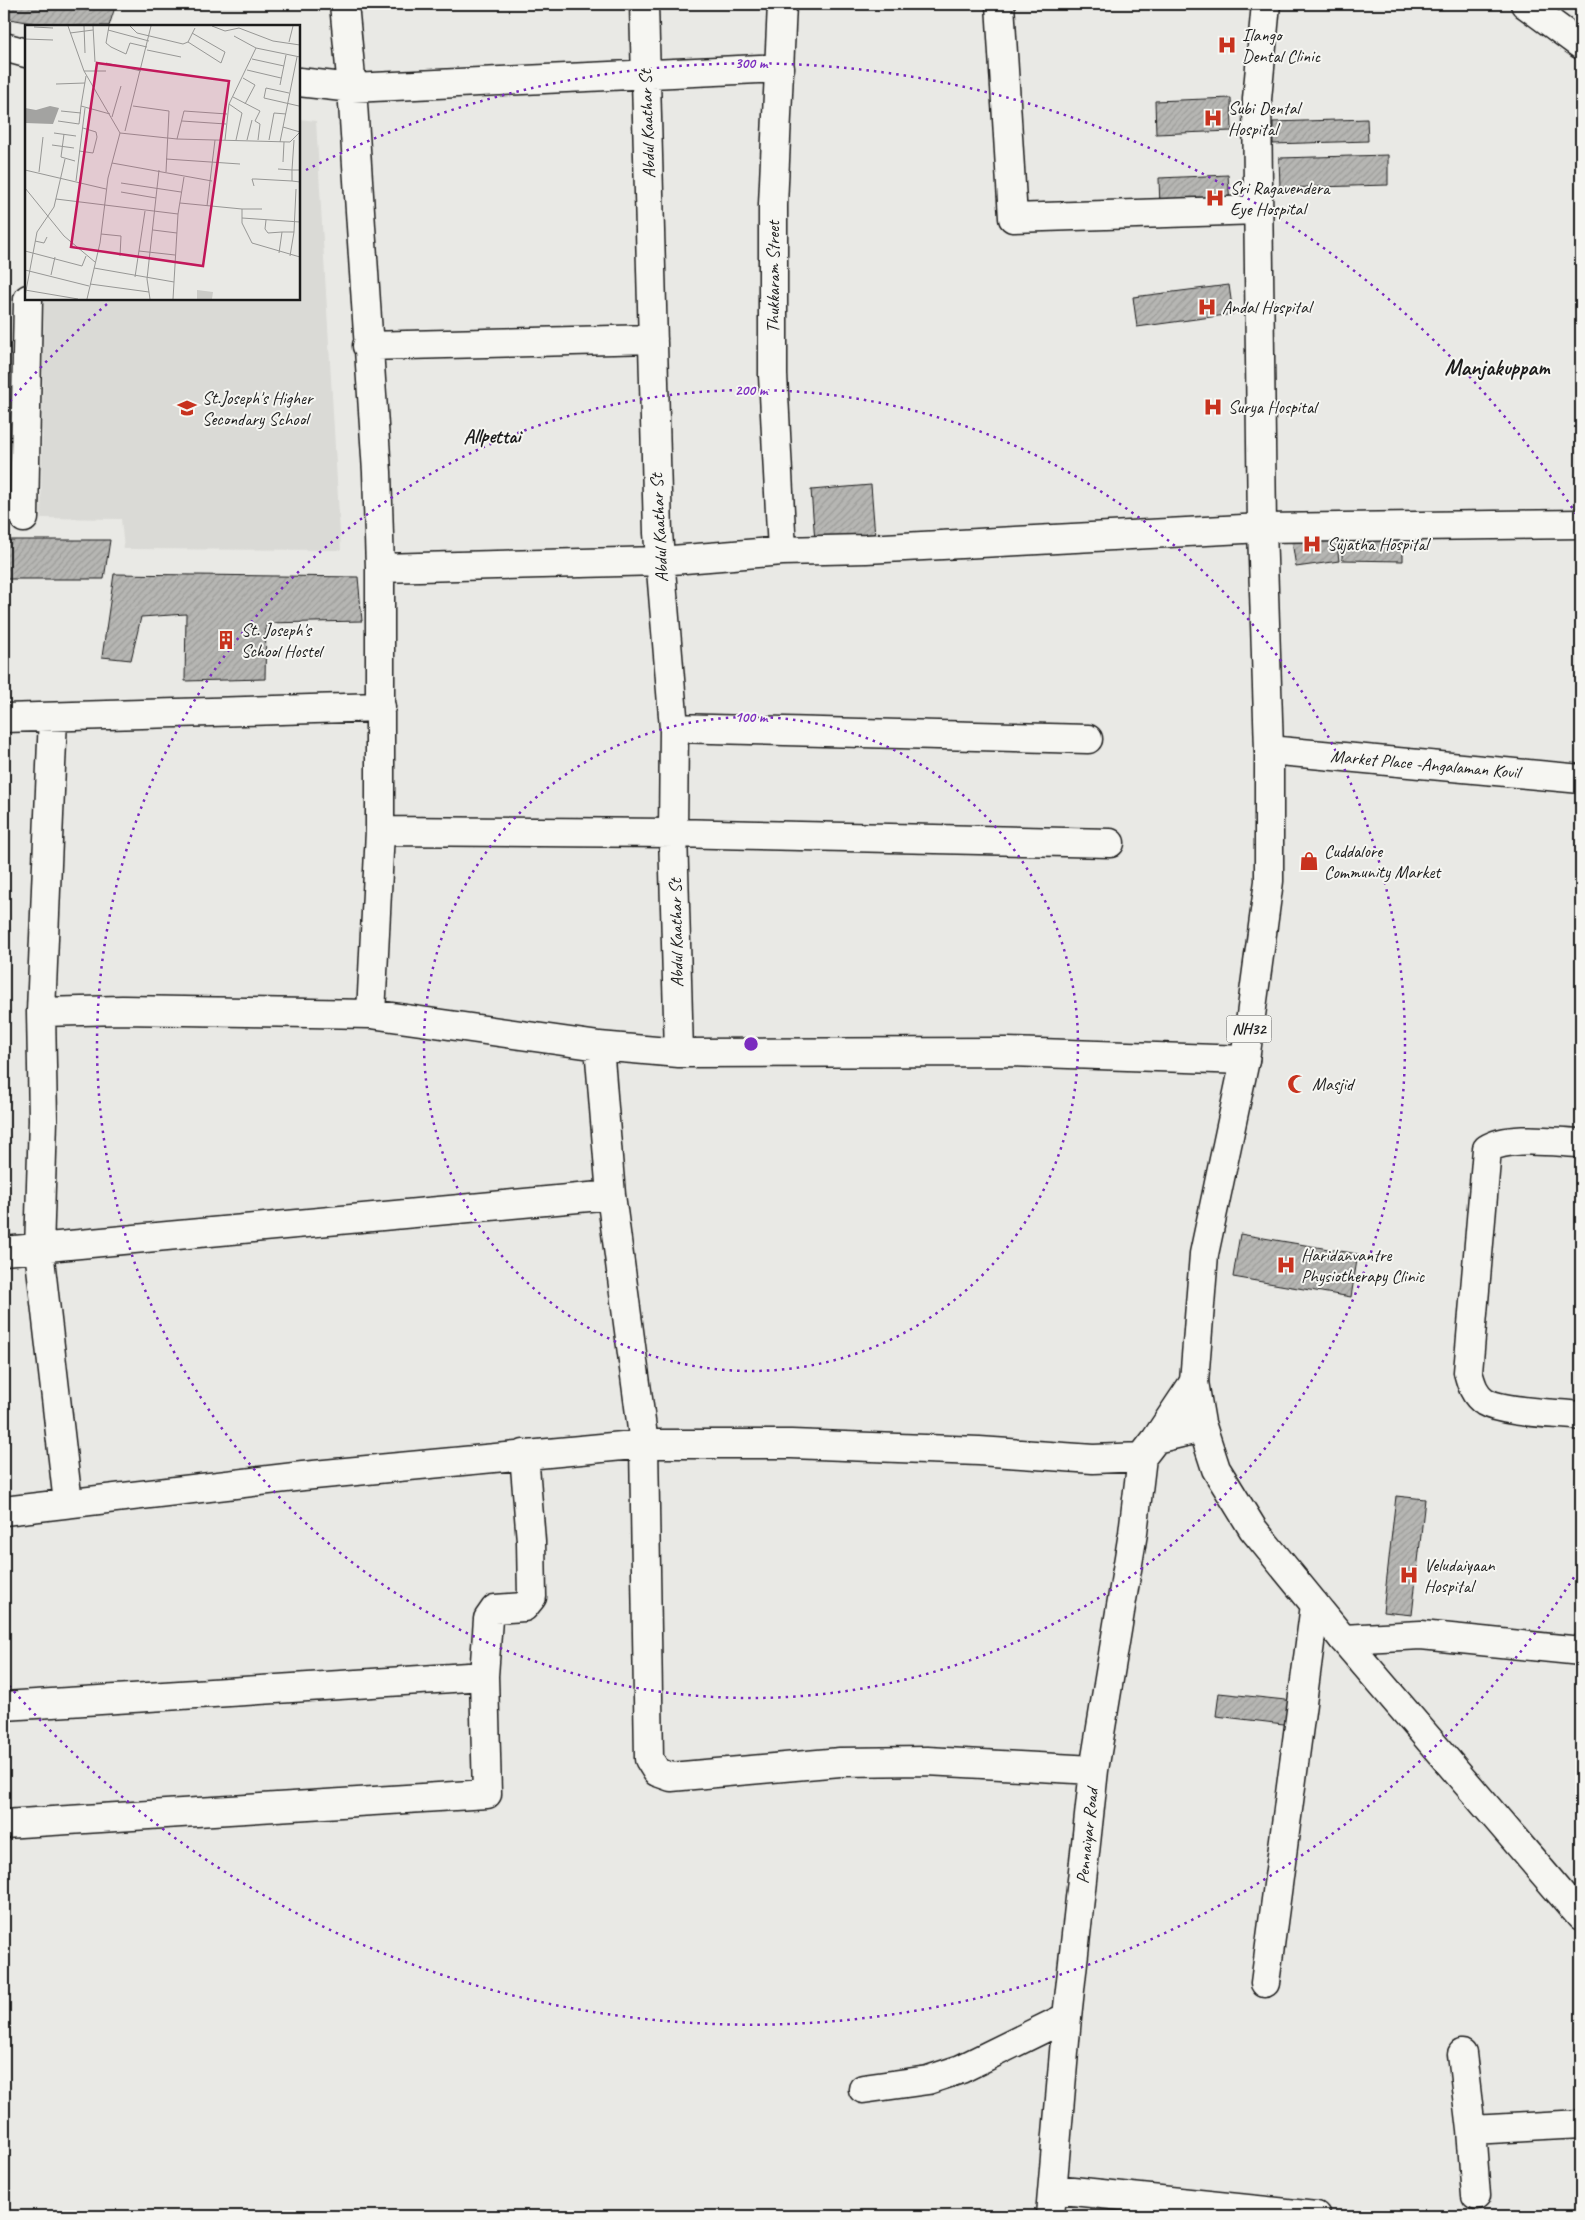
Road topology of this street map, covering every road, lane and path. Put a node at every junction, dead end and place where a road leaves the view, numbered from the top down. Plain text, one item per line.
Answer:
1 (344, 4) edge
2 (644, 4) edge
3 (782, 4) edge
4 (1000, 4) edge
5 (1266, 4) edge
6 (1525, 4) edge
7 (1581, 45) edge
8 (4, 47) edge
9 (25, 53) edge
10 (780, 68) junction
11 (646, 75) junction
12 (300, 82) edge
13 (352, 88) junction
14 (1259, 210) junction
15 (28, 300) edge
16 (653, 339) junction
17 (367, 346) junction
18 (24, 518) dead end
19 (1581, 524) edge
20 (1262, 528) junction
21 (782, 551) junction
22 (660, 561) junction
23 (380, 568) junction
24 (381, 707) junction
25 (53, 717) junction
26 (4, 718) edge
27 (674, 728) junction
28 (1088, 739) dead end
29 (1268, 750) junction
30 (1581, 779) edge
31 (380, 831) junction
32 (674, 832) junction
33 (1110, 843) dead end
34 (41, 1012) junction
35 (371, 1014) junction
36 (599, 1046) junction
37 (679, 1053) junction
38 (1245, 1060) junction
39 (1581, 1143) edge
40 (611, 1195) junction
41 (39, 1250) junction
42 (4, 1251) edge
43 (1194, 1382) junction
44 (1581, 1416) edge
45 (1203, 1431) junction
46 (644, 1444) junction
47 (1149, 1448) junction
48 (524, 1454) junction
49 (68, 1503) junction
50 (4, 1511) edge
51 (1315, 1605) junction
52 (1343, 1639) junction
53 (1581, 1651) edge
54 (484, 1676) junction
55 (4, 1706) edge
56 (1094, 1770) junction
57 (4, 1824) edge
58 (1581, 1918) edge
59 (1265, 1983) dead end
60 (1067, 2017) junction
61 (1462, 2054) dead end
62 (863, 2089) dead end
63 (1581, 2124) edge
64 (1472, 2130) junction
65 (1054, 2189) junction
66 (1476, 2196) dead end
67 (1050, 2216) edge
68 (1316, 2216) edge

1 - 13 main road
2 - 11 main road, Abdul Kaathar St
3 - 10 main road, Thukkaram Street
4 - 14 main road
5 - 14 main road, NH32
6 - 7 main road
8 - 9 main road
10 - 11 main road
10 - 21 main road, Thukkaram Street
11 - 13 main road
11 - 16 main road, Abdul Kaathar St
12 - 13 main road
13 - 17 main road
14 - 20 main road, NH32
15 - 18 main road
16 - 17 main road
16 - 22 main road, Abdul Kaathar St
17 - 23 main road
19 - 20 main road
20 - 21 main road
20 - 29 main road, NH32
21 - 22 main road
22 - 23 main road
22 - 27 main road, Abdul Kaathar St
23 - 24 main road
24 - 25 main road
24 - 31 main road
25 - 26 main road
25 - 34 main road
27 - 28 main road
27 - 32 main road, Abdul Kaathar St
29 - 30 main road, Market Place -Angalaman Kovil
29 - 38 main road, NH32
31 - 32 main road
31 - 35 main road
32 - 33 main road
32 - 37 main road, Abdul Kaathar St
34 - 35 main road
34 - 41 main road
35 - 36 main road
36 - 37 main road
36 - 40 main road
37 - 38 main road
38 - 43 main road, NH32
39 - 44 main road
40 - 41 main road
40 - 46 main road
41 - 42 main road
41 - 49 main road
43 - 45 main road, NH32
43 - 47 main road
45 - 47 main road
45 - 51 main road, NH32
46 - 47 main road
46 - 48 main road
46 - 56 main road
47 - 56 main road, Pennaiyar Road
48 - 49 main road
48 - 54 main road
49 - 50 main road
51 - 52 main road, NH32
51 - 59 main road
52 - 53 main road
52 - 58 main road, NH32
54 - 55 main road
54 - 57 main road
56 - 60 main road, Pennaiyar Road
60 - 62 main road
60 - 65 main road, Pennaiyar Road
61 - 64 main road
63 - 64 main road
64 - 66 main road
65 - 67 main road, Pennaiyar Road
65 - 68 main road

